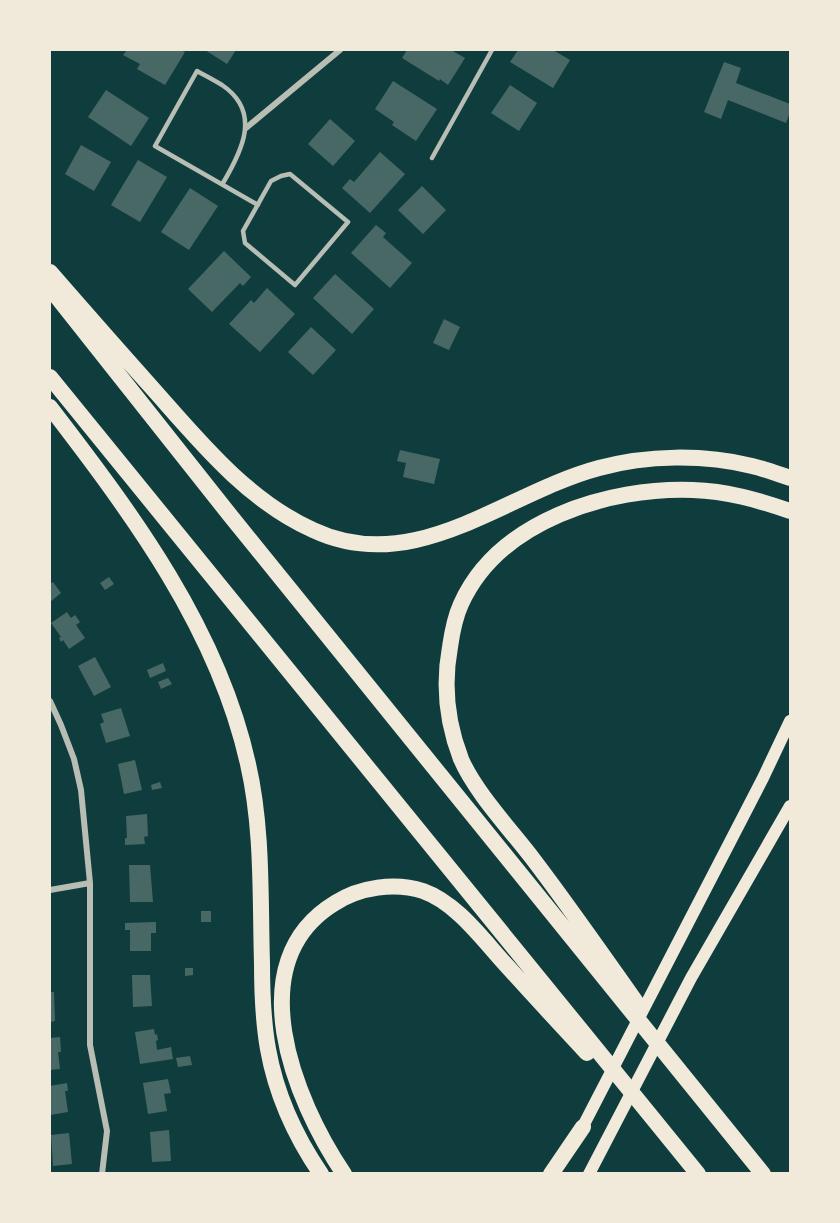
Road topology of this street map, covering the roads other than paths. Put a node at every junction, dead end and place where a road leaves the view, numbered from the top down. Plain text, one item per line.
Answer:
1 (340, 50) edge
2 (492, 50) edge
3 (246, 128) junction
4 (432, 158) dead end
5 (223, 183) junction
6 (258, 205) junction
7 (50, 272) edge
8 (50, 288) edge
9 (50, 377) edge
10 (50, 407) edge
11 (790, 478) edge
12 (745, 496) junction
13 (790, 510) edge
14 (790, 524) edge
15 (50, 701) edge
16 (790, 721) edge
17 (790, 806) edge
18 (90, 883) junction
19 (50, 890) edge
20 (583, 1127) junction
21 (732, 1137) junction
22 (697, 1172) edge
23 (102, 1173) edge
24 (321, 1173) edge
25 (344, 1173) edge
26 (551, 1173) edge
27 (560, 1173) edge
28 (589, 1173) edge
29 (763, 1173) edge

1 - 3 street
2 - 4 lane
3 - 5 lane
3 - 5 lane
5 - 6 lane
6 - 6 lane
7 - 11 highway
8 - 21 highway
9 - 22 highway
10 - 24 highway
12 - 13 highway
12 - 14 highway
12 - 21 highway
15 - 18 street
16 - 20 main road
17 - 28 main road
18 - 19 street
18 - 23 street
20 - 26 highway
20 - 27 main road
21 - 29 highway
22 - 25 highway

